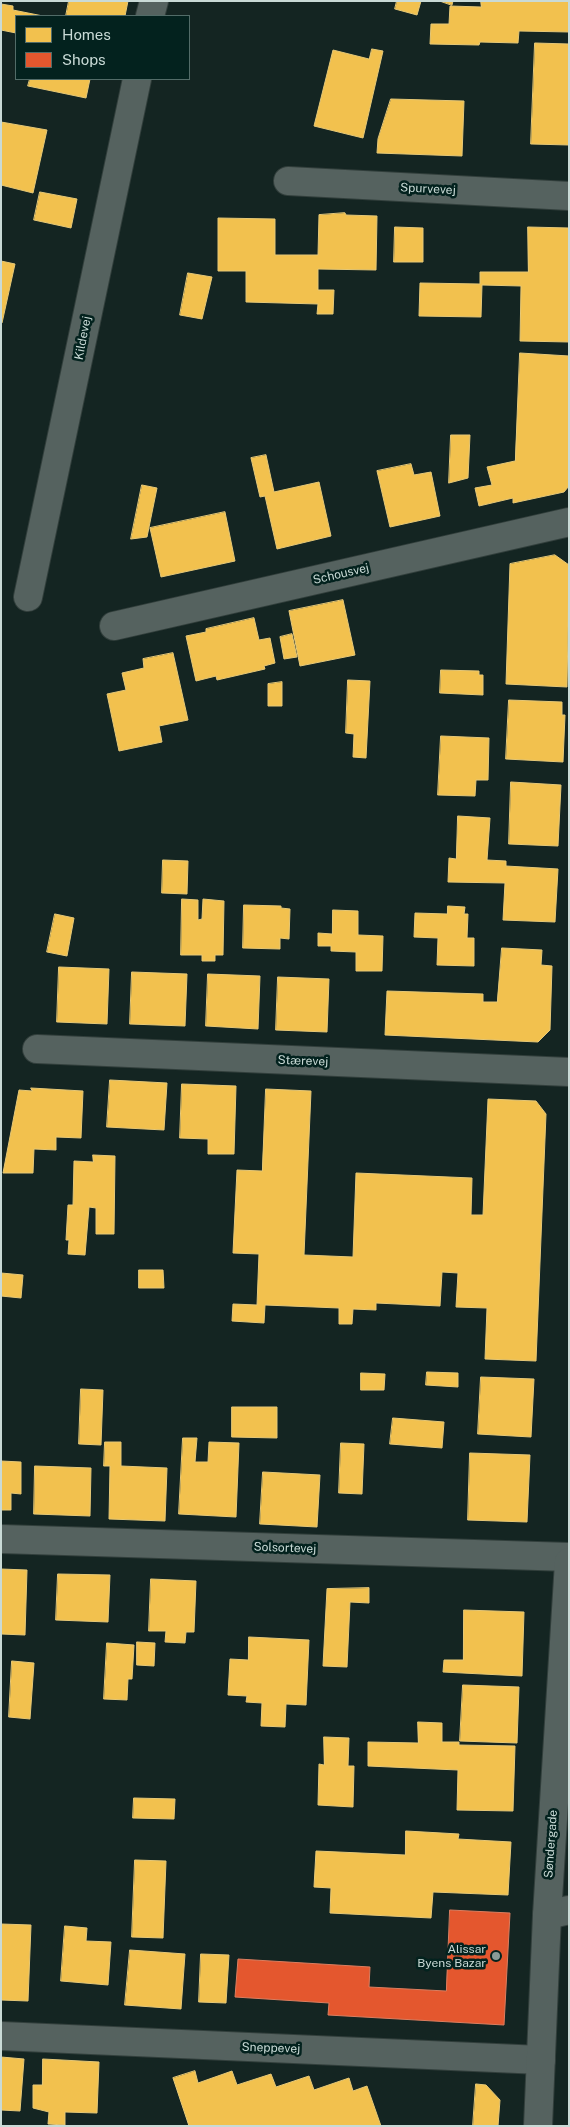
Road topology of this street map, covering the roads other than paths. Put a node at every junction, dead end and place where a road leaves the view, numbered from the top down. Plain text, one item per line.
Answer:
1 (154, 1) edge
2 (150, 15) edge
3 (138, 80) edge
4 (288, 181) dead end
5 (569, 196) edge
6 (569, 522) edge
7 (28, 597) dead end
8 (114, 626) dead end
9 (37, 1049) dead end
10 (569, 1072) edge
11 (1, 1539) edge
12 (569, 1557) edge
13 (569, 1562) edge
14 (558, 1912) edge
15 (1, 2036) edge
16 (540, 2060) junction
17 (538, 2126) edge

1 - 2 street
3 - 7 street, Kildevej
4 - 5 street, Spurvevej
6 - 8 street, Schousvej
9 - 10 street, Stærevej
11 - 12 street, Solsortevej
13 - 14 street, Søndergade
14 - 16 street, Søndergade
15 - 16 street, Sneppevej
16 - 17 street, Søndergade

